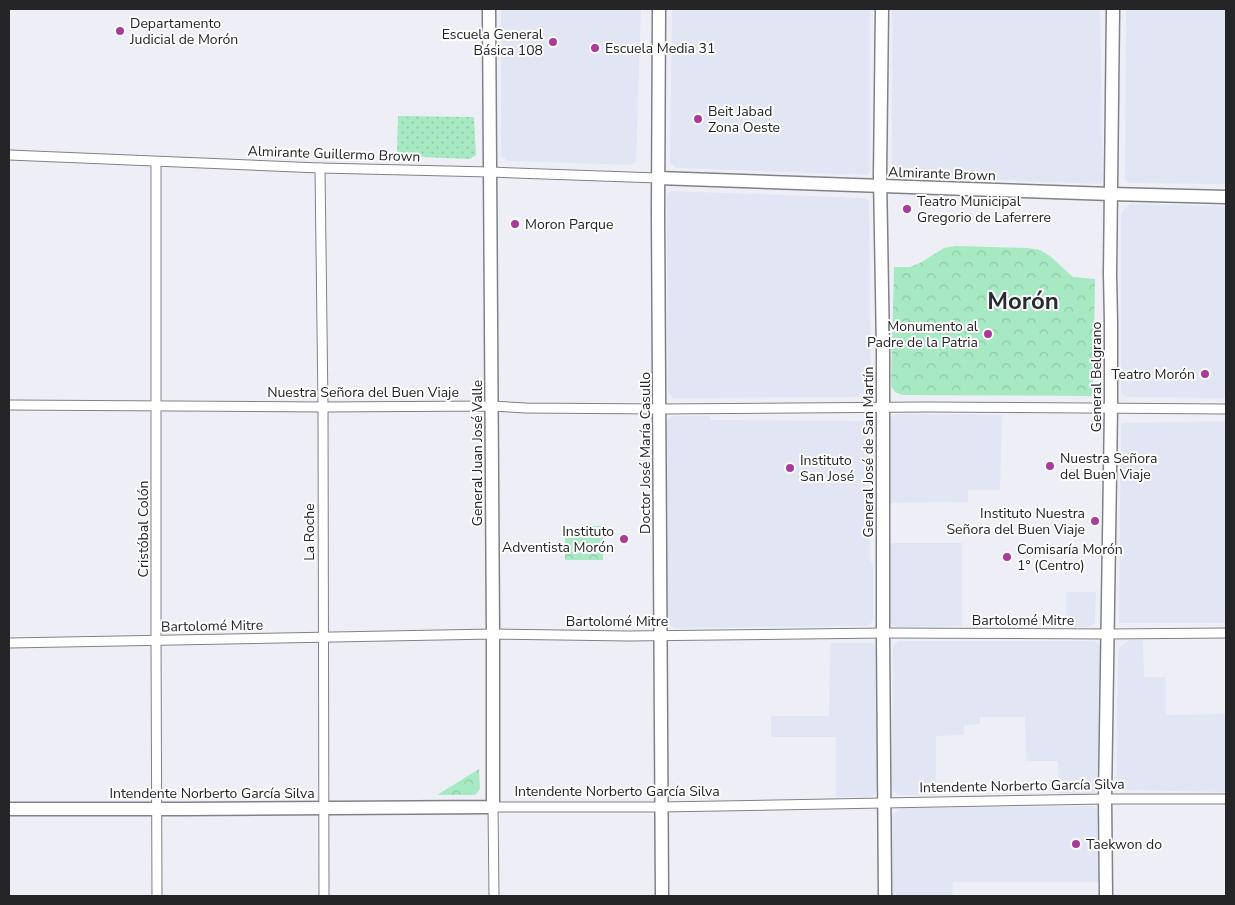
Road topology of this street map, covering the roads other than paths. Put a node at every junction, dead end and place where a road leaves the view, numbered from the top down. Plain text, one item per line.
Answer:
1 (489, 9) edge
2 (659, 9) edge
3 (882, 9) edge
4 (1113, 9) edge
5 (9, 155) edge
6 (156, 162) junction
7 (320, 168) junction
8 (490, 172) junction
9 (658, 178) junction
10 (881, 187) junction
11 (1111, 194) junction
12 (1226, 197) edge
13 (9, 406) edge
14 (157, 406) junction
15 (491, 406) junction
16 (323, 407) junction
17 (883, 407) junction
18 (1111, 408) junction
19 (1226, 408) edge
20 (660, 409) junction
21 (883, 633) junction
22 (1226, 633) edge
23 (493, 634) junction
24 (1108, 634) junction
25 (660, 635) junction
26 (323, 638) junction
27 (156, 640) junction
28 (9, 642) edge
29 (1226, 799) edge
30 (1105, 800) junction
31 (885, 804) junction
32 (493, 807) junction
33 (661, 807) junction
34 (324, 808) junction
35 (9, 809) edge
36 (157, 809) junction
37 (157, 896) edge
38 (324, 896) edge
39 (494, 896) edge
40 (662, 896) edge
41 (885, 896) edge
42 (1106, 896) edge

1 - 8 street, General Juan José Valle
2 - 9 street, Doctor José María Casullo
3 - 10 street, General José de San Martín
4 - 11 street, General Belgrano
5 - 6 street, Almirante Guillermo Brown
6 - 7 street, Almirante Guillermo Brown
6 - 14 street, Cristóbal Colón
7 - 8 street, Almirante Guillermo Brown
7 - 16 street, La Roche
8 - 9 street, Almirante Guillermo Brown
8 - 15 street, General Juan José Valle
9 - 10 street, Almirante Brown
9 - 20 street, Doctor José María Casullo
10 - 11 street, Almirante Brown
10 - 17 street, General José de San Martín
11 - 12 street, Almirante Brown
11 - 18 street, General Belgrano
13 - 14 street, Nuestra Señora del Buen Viaje
14 - 16 street, Nuestra Señora del Buen Viaje
14 - 27 street, Cristóbal Colón
15 - 16 street, Nuestra Señora del Buen Viaje
15 - 20 street, Nuestra Señora del Buen Viaje
15 - 23 street, General Juan José Valle
16 - 26 street, La Roche
17 - 18 street, Nuestra Señora del Buen Viaje
17 - 20 street, Nuestra Señora del Buen Viaje
17 - 21 street, General José de San Martín
18 - 19 street, Nuestra Señora del Buen Viaje
18 - 24 street, General Belgrano
20 - 25 street, Doctor José María Casullo
21 - 24 street, Bartolomé Mitre
21 - 25 street, Bartolomé Mitre
21 - 31 street, General José de San Martín
22 - 24 street, Bartolomé Mitre
23 - 25 street, Bartolomé Mitre
23 - 26 street, Bartolomé Mitre
23 - 32 street, General Juan José Valle
24 - 30 street, General Belgrano
25 - 33 street, Doctor José María Casullo
26 - 27 street, Bartolomé Mitre
26 - 34 street, La Roche
27 - 28 street, Bartolomé Mitre
27 - 36 street, Cristóbal Colón
29 - 30 street, Intendente Norberto García Silva
30 - 31 street, Intendente Norberto García Silva
30 - 42 street, General Belgrano
31 - 33 street, Intendente Norberto García Silva
31 - 41 street, General José de San Martín
32 - 33 street, Intendente Norberto García Silva
32 - 34 street, Intendente Norberto García Silva
32 - 39 street, General Juan José Valle
33 - 40 street, Doctor José María Casullo
34 - 36 street, Intendente Norberto García Silva
34 - 38 street, La Roche
35 - 36 street, Intendente Norberto García Silva
36 - 37 street, Cristóbal Colón

